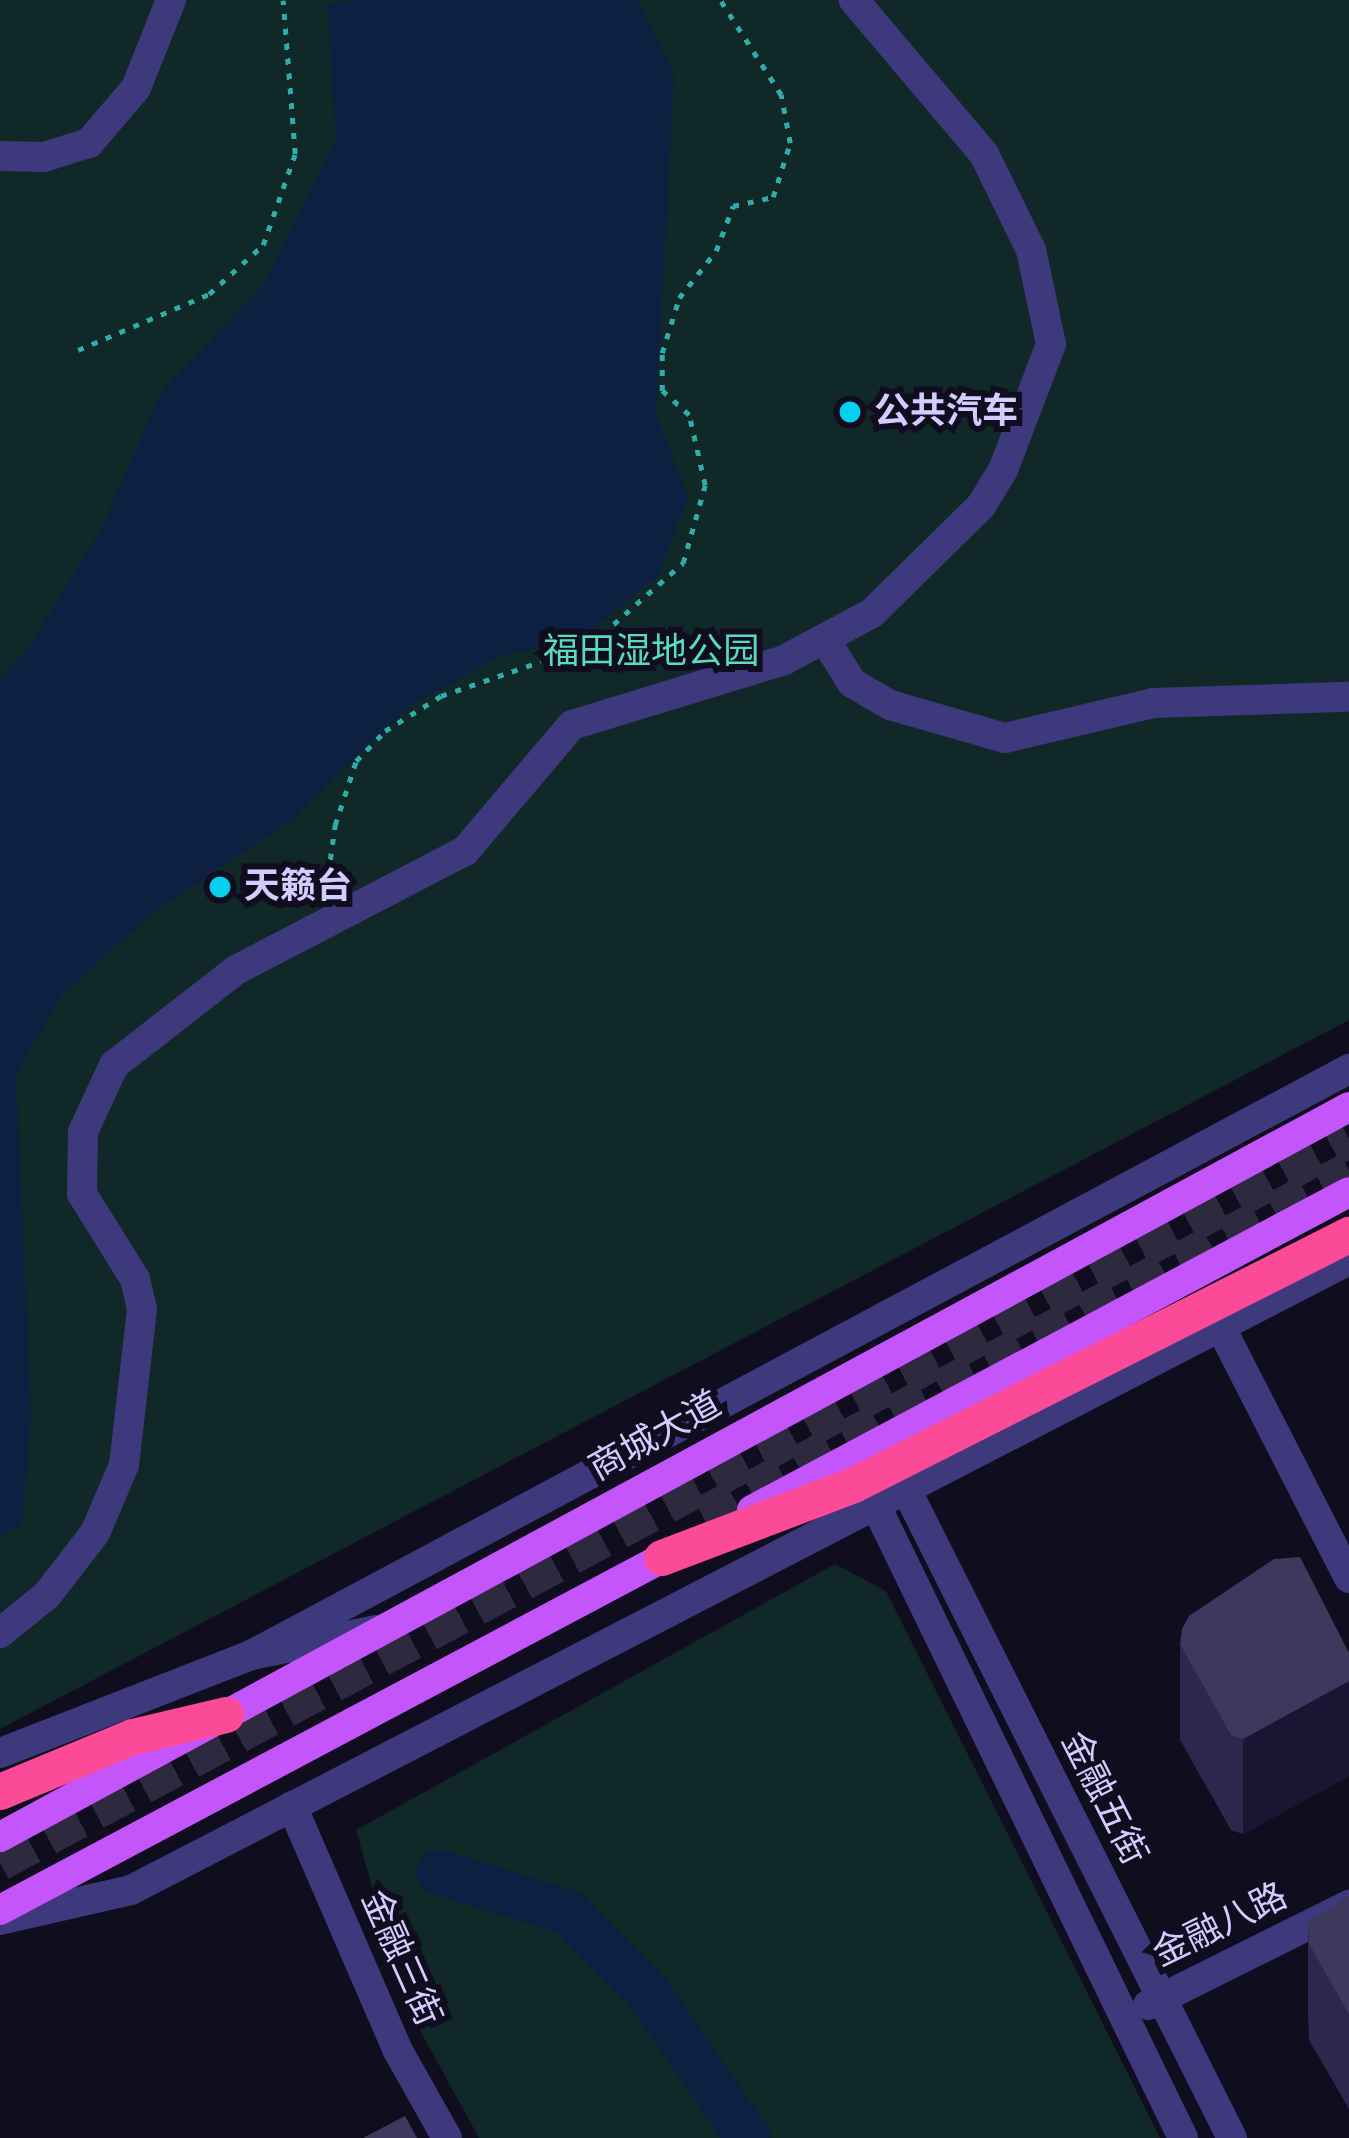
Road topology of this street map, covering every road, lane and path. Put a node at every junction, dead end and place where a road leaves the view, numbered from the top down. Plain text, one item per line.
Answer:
1 (171, 0) edge
2 (283, 0) edge
3 (720, 0) edge
4 (854, 0) edge
5 (0, 155) edge
6 (78, 350) dead end
7 (826, 641) junction
8 (1349, 697) edge
9 (321, 925) junction
10 (1349, 1070) edge
11 (1349, 1107) edge
12 (1349, 1192) edge
13 (1349, 1235) edge
14 (1349, 1260) edge
15 (1220, 1327) junction
16 (908, 1493) junction
17 (877, 1508) junction
18 (662, 1558) junction
19 (1349, 1578) edge
20 (387, 1628) junction
21 (0, 1633) edge
22 (251, 1655) junction
23 (226, 1715) junction
24 (0, 1753) edge
25 (0, 1792) edge
26 (292, 1806) junction
27 (0, 1837) edge
28 (1349, 1905) edge
29 (0, 1910) edge
30 (0, 1920) edge
31 (1161, 1998) junction
32 (1127, 2018) junction
33 (447, 2138) edge
34 (1183, 2138) edge
35 (1232, 2138) edge

1 - 5 street
2 - 6 path
3 - 9 path
4 - 7 street
7 - 8 street
7 - 9 street
9 - 21 street
10 - 22 street
11 - 20 main road, 商城大道
12 - 18 main road
13 - 18 highway
14 - 15 street
15 - 16 street
15 - 19 street
16 - 17 street
16 - 31 street, 金融五街
17 - 26 street
17 - 32 street, 金融五街
18 - 29 main road
20 - 22 street
20 - 23 main road, 商城大道
22 - 24 street
23 - 25 highway
23 - 27 main road, 商城大道
26 - 30 street
26 - 33 street, 金融三街
28 - 31 street, 金融八路
31 - 32 street, 金融八路
31 - 35 street, 金融五街
32 - 34 street, 金融五街

